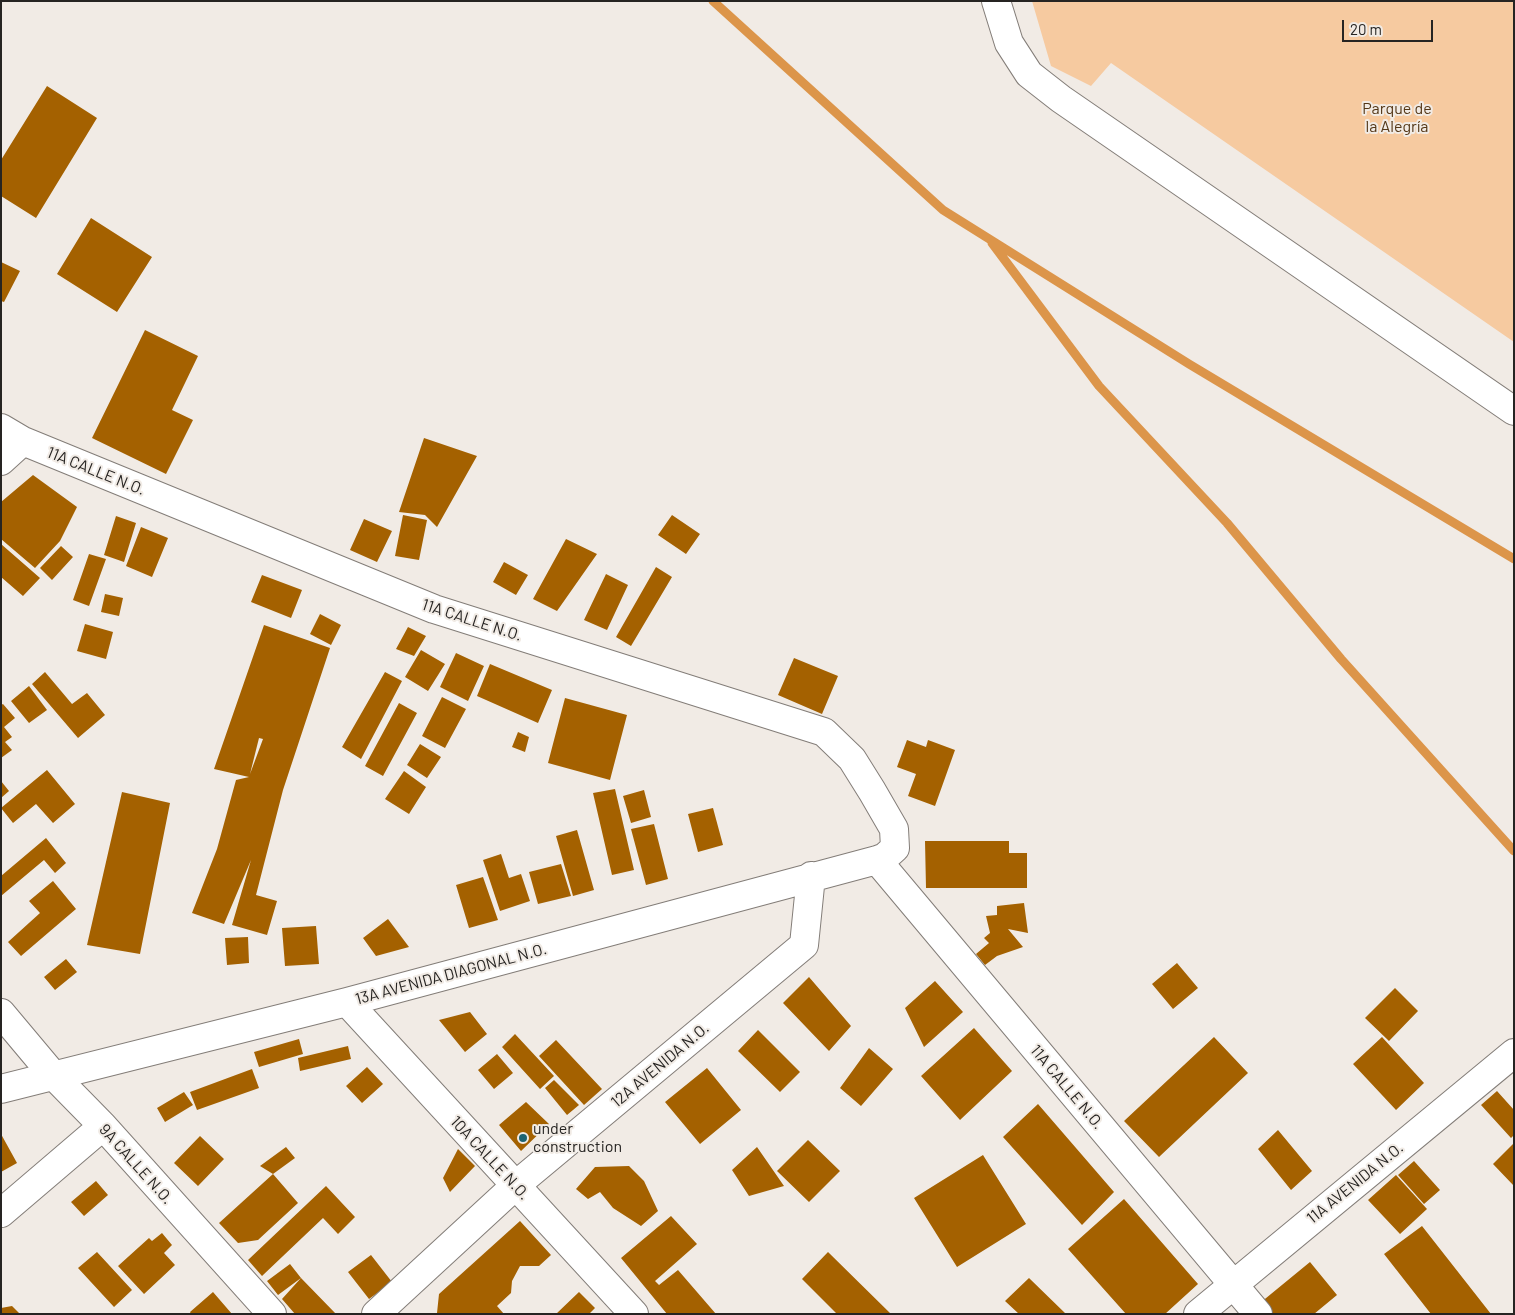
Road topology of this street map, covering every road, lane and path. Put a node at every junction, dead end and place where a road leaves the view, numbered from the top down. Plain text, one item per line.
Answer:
1 (996, 1) edge
2 (1514, 411) edge
3 (12, 435) edge
4 (1, 461) edge
5 (886, 854) junction
6 (810, 876) junction
7 (346, 1002) junction
8 (1, 1013) edge
9 (1514, 1052) edge
10 (53, 1075) junction
11 (1, 1089) edge
12 (103, 1126) junction
13 (516, 1185) junction
14 (1, 1213) edge
15 (1232, 1284) junction
16 (272, 1314) edge
17 (376, 1314) edge
18 (634, 1314) edge
19 (1198, 1314) edge
20 (1258, 1314) edge

1 - 2 street
3 - 4 street
3 - 5 street, 11A CALLE N.O.
5 - 6 street, 13A AVENIDA DIAGONAL N.O.
5 - 15 street, 11A CALLE N.O.
6 - 7 street, 13A AVENIDA DIAGONAL N.O.
6 - 13 street, 12A AVENIDA N.O.
7 - 10 street, 13A AVENIDA DIAGONAL N.O.
7 - 13 street, 10A CALLE N.O.
8 - 10 street, 9A CALLE N.O.
9 - 15 street, 11A AVENIDA N.O.
10 - 11 street, 13A AVENIDA DIAGONAL N.O.
10 - 12 street, 9A CALLE N.O.
12 - 14 street
12 - 16 street, 9A CALLE N.O.
13 - 17 street, 12A AVENIDA N.O.
13 - 18 street, 10A CALLE N.O.
15 - 19 street, 11A AVENIDA N.O.
15 - 20 street, 11A CALLE N.O.

